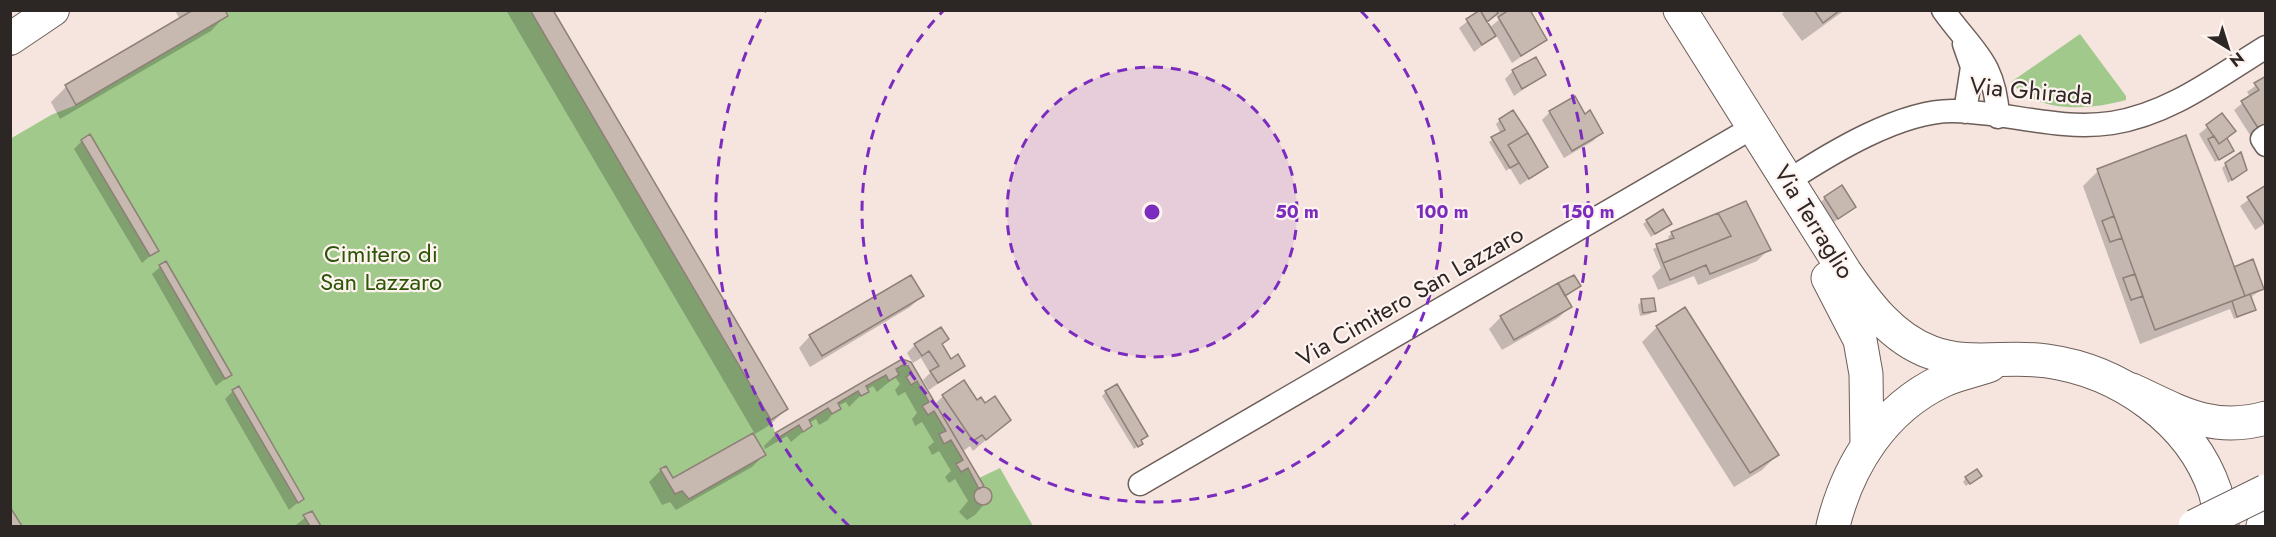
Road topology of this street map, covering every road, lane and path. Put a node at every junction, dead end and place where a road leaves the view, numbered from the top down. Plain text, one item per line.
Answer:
1 (53, 10) edge
2 (1658, 10) edge
3 (1680, 10) edge
4 (1943, 10) edge
5 (1960, 34) junction
6 (10, 39) edge
7 (2265, 47) edge
8 (1965, 112) junction
9 (1998, 117) junction
10 (1738, 136) junction
11 (2265, 136) edge
12 (2265, 145) edge
13 (1788, 181) junction
14 (2003, 361) junction
15 (2132, 390) junction
16 (2265, 418) edge
17 (1867, 444) junction
18 (1140, 484) dead end
19 (2265, 491) edge
20 (1833, 526) edge
21 (2194, 526) edge
22 (2222, 526) edge

1 - 6 street
2 - 10 main road, Via Terraglio
3 - 13 main road, Via Terraglio
4 - 5 street
5 - 8 street
5 - 9 street
7 - 9 street, Via Ghirada
8 - 9 street, Via Ghirada
8 - 13 street, Via Ghirada
10 - 17 main road, Via Terraglio
10 - 18 street, Via Cimitero San Lazzaro
11 - 12 street
13 - 14 main road, Via Terraglio
14 - 15 main road, Via Terraglio
14 - 17 main road, Via Terraglio
15 - 16 main road
15 - 22 main road, Via Terraglio
17 - 20 main road, Via Terraglio
19 - 21 main road, bridge

